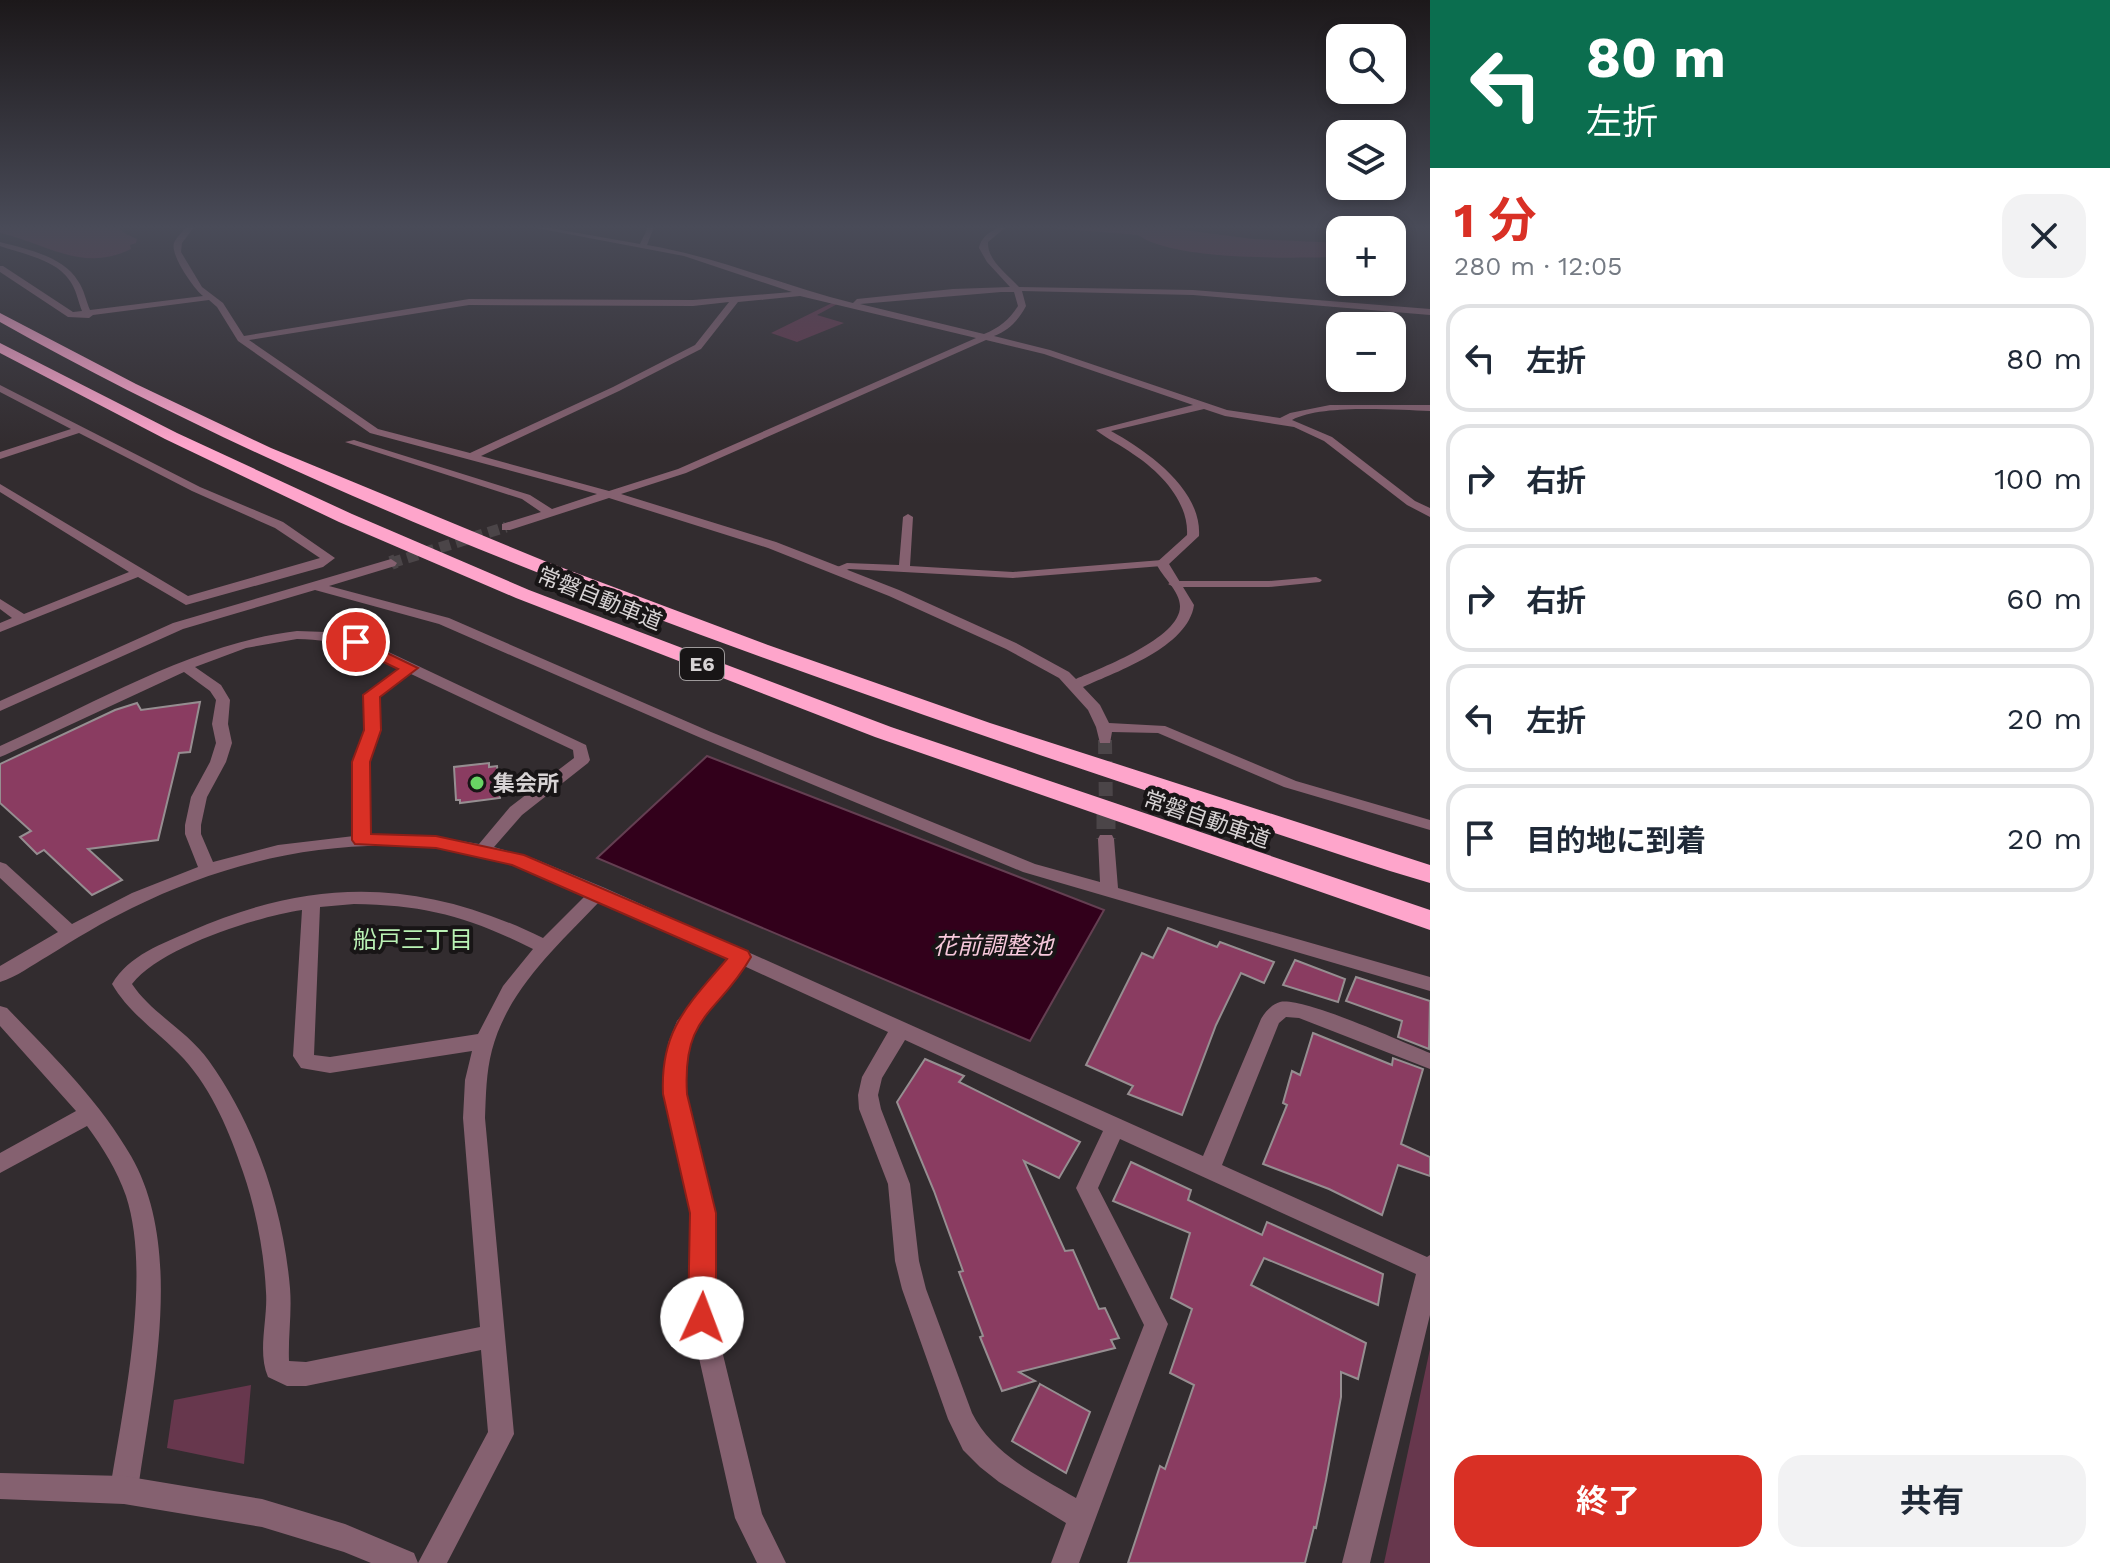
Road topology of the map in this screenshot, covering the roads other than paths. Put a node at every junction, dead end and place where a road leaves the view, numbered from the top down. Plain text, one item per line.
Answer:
1 (50, 300) edge
2 (79, 300) edge
3 (194, 300) edge
4 (210, 300) edge
5 (750, 300) edge
6 (834, 300) edge
7 (875, 300) edge
8 (1021, 300) edge
9 (1287, 300) edge
10 (734, 302) junction
11 (852, 304) junction
12 (1430, 312) edge
13 (89, 315) junction
14 (0, 317) edge
15 (985, 336) junction
16 (241, 339) junction
17 (0, 347) edge
18 (0, 388) edge
19 (1204, 405) junction
20 (1430, 408) edge
21 (801, 419) junction
22 (1283, 421) junction
23 (80, 429) junction
24 (374, 431) junction
25 (0, 456) edge
26 (471, 456) junction
27 (0, 487) edge
28 (595, 491) junction
29 (630, 501) junction
30 (551, 513) junction
31 (1430, 513) edge
32 (908, 517) dead end
33 (506, 527) tunnel mouth
34 (391, 563) tunnel mouth
35 (1162, 563) junction
36 (839, 570) junction
37 (904, 570) junction
38 (137, 573) junction
39 (1316, 580) dead end
40 (1174, 584) junction
41 (312, 585) junction
42 (0, 603) edge
43 (22, 619) junction
44 (0, 628) edge
45 (185, 667) junction
46 (410, 668) junction
47 (1076, 685) junction
48 (0, 707) edge
49 (0, 752) edge
50 (1430, 825) edge
51 (1106, 839) tunnel mouth
52 (362, 840) junction
53 (484, 850) junction
54 (0, 868) edge
55 (208, 870) junction
56 (1430, 874) edge
57 (1109, 890) junction
58 (599, 892) junction
59 (311, 902) junction
60 (1430, 920) edge
61 (71, 934) junction
62 (546, 947) junction
63 (741, 957) junction
64 (0, 975) edge
65 (1430, 984) edge
66 (0, 1013) edge
67 (900, 1030) junction
68 (485, 1041) junction
69 (1430, 1061) edge
70 (92, 1113) junction
71 (1115, 1127) junction
72 (0, 1164) edge
73 (1209, 1169) junction
74 (1430, 1268) edge
75 (492, 1336) junction
76 (0, 1486) edge
77 (124, 1490) junction
78 (1082, 1517) junction
79 (404, 1563) edge
80 (432, 1563) edge
81 (772, 1563) edge
82 (1065, 1563) edge
83 (1356, 1563) edge

1 - 13 street
2 - 13 street
3 - 13 street
4 - 16 street
5 - 10 street
6 - 11 street
7 - 11 street
8 - 15 street
9 - 12 street
10 - 16 street
10 - 26 street
11 - 15 street
14 - 56 highway, 常磐自動車道 / E6
15 - 19 street
15 - 21 street
16 - 24 street
17 - 60 highway, 常磐自動車道 / E6
18 - 23 street
19 - 22 street
19 - 35 street
20 - 22 street
21 - 28 street
21 - 29 street
21 - 30 street
22 - 31 street
23 - 25 street
23 - 38 street
24 - 26 street
24 - 30 street
26 - 28 street
27 - 38 street
28 - 29 street
29 - 36 street
30 - 33 street
32 - 37 lane
34 - 41 street
35 - 37 lane
35 - 40 street
36 - 37 lane
36 - 47 street
38 - 43 street
39 - 40 lane
40 - 47 street
41 - 48 street
41 - 57 street
42 - 43 street
43 - 44 street
45 - 46 street
45 - 49 street
45 - 55 street
46 - 52 street
46 - 53 street
47 - 50 street
51 - 57 street
52 - 53 street
52 - 55 street
53 - 58 street
54 - 61 street
55 - 61 street
57 - 65 street
58 - 62 street
58 - 63 street
59 - 62 street
59 - 68 street
59 - 75 street
61 - 64 street
62 - 68 street
63 - 67 street
63 - 81 street
66 - 70 street
67 - 71 street
67 - 78 street
68 - 75 street
69 - 73 street
70 - 72 street
70 - 77 street
71 - 73 street
71 - 78 street
73 - 74 street
74 - 83 street
75 - 80 street
76 - 77 street
77 - 79 street
78 - 82 street

